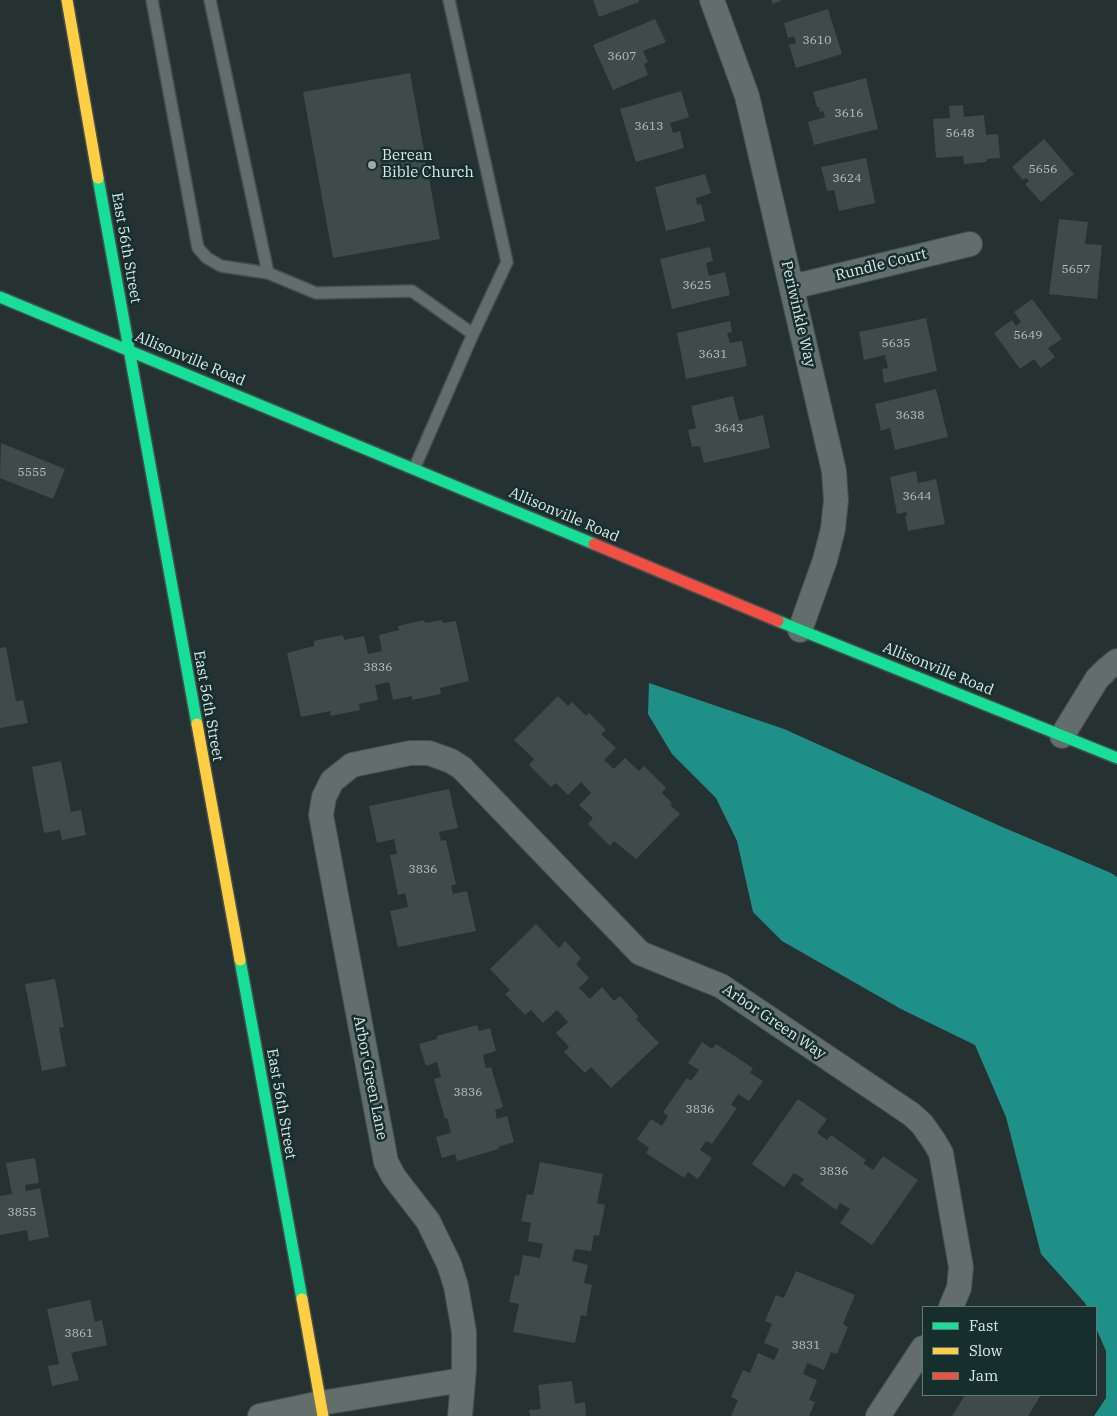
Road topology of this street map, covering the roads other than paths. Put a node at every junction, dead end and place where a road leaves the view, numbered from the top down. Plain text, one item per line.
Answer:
1 (67, 0) edge
2 (152, 0) edge
3 (210, 0) edge
4 (449, 0) edge
5 (712, 0) edge
6 (970, 244) dead end
7 (268, 273) junction
8 (792, 287) junction
9 (0, 297) edge
10 (473, 334) junction
11 (128, 349) junction
12 (414, 469) junction
13 (800, 630) junction
14 (1117, 662) edge
15 (1062, 736) junction
16 (1117, 758) edge
17 (382, 759) joint
18 (951, 1306) edge
19 (922, 1350) edge
20 (462, 1380) junction
21 (322, 1410) edge
22 (260, 1416) edge
23 (460, 1416) edge
24 (878, 1416) edge

1 - 11 street, East 56th Street
2 - 7 lane
3 - 7 lane
4 - 10 lane
5 - 8 street, Periwinkle Way
6 - 8 street, Rundle Court
7 - 10 lane
8 - 13 street, Periwinkle Way
9 - 11 street, Allisonville Road
10 - 12 lane
11 - 12 street, Allisonville Road
11 - 21 street, East 56th Street
12 - 13 street, Allisonville Road
13 - 15 street, Allisonville Road
14 - 15 street
15 - 16 street, Allisonville Road
17 - 18 street, Arbor Green Way
17 - 20 street, Arbor Green Lane
19 - 24 street
20 - 21 street
20 - 23 street, Arbor Green Lane
21 - 22 street

